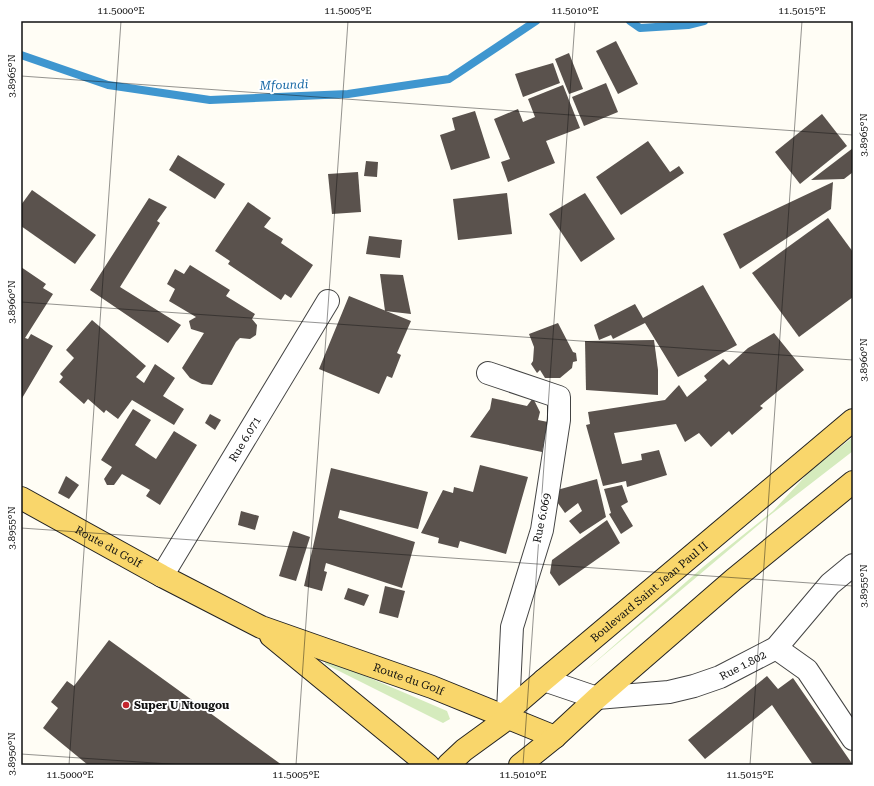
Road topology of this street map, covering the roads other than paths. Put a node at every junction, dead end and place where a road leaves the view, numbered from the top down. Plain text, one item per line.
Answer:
1 (328, 301) dead end
2 (488, 373) dead end
3 (853, 420) edge
4 (853, 482) edge
5 (21, 498) edge
6 (853, 566) edge
7 (162, 576) junction
8 (261, 627) junction
9 (776, 648) junction
10 (544, 680) junction
11 (598, 698) junction
12 (508, 715) junction
13 (555, 737) junction
14 (853, 739) edge
15 (428, 765) edge
16 (448, 765) edge
17 (520, 765) edge

1 - 7 street, Rue 6.071
2 - 12 street, Rue 6.069
3 - 10 main road, Boulevard Saint Jean Paul II
4 - 11 main road
5 - 7 main road, Route du Golf
6 - 9 street, Rue 1.802
7 - 8 main road, Route du Golf
8 - 12 main road, Route du Golf
8 - 15 main road, Route du Golf
9 - 11 street, Rue 1.802
9 - 14 street
10 - 11 street
10 - 12 main road, Boulevard Saint Jean Paul II
11 - 13 main road
12 - 13 main road, Route du Golf
12 - 16 main road, Boulevard Saint Jean Paul II
13 - 17 main road

